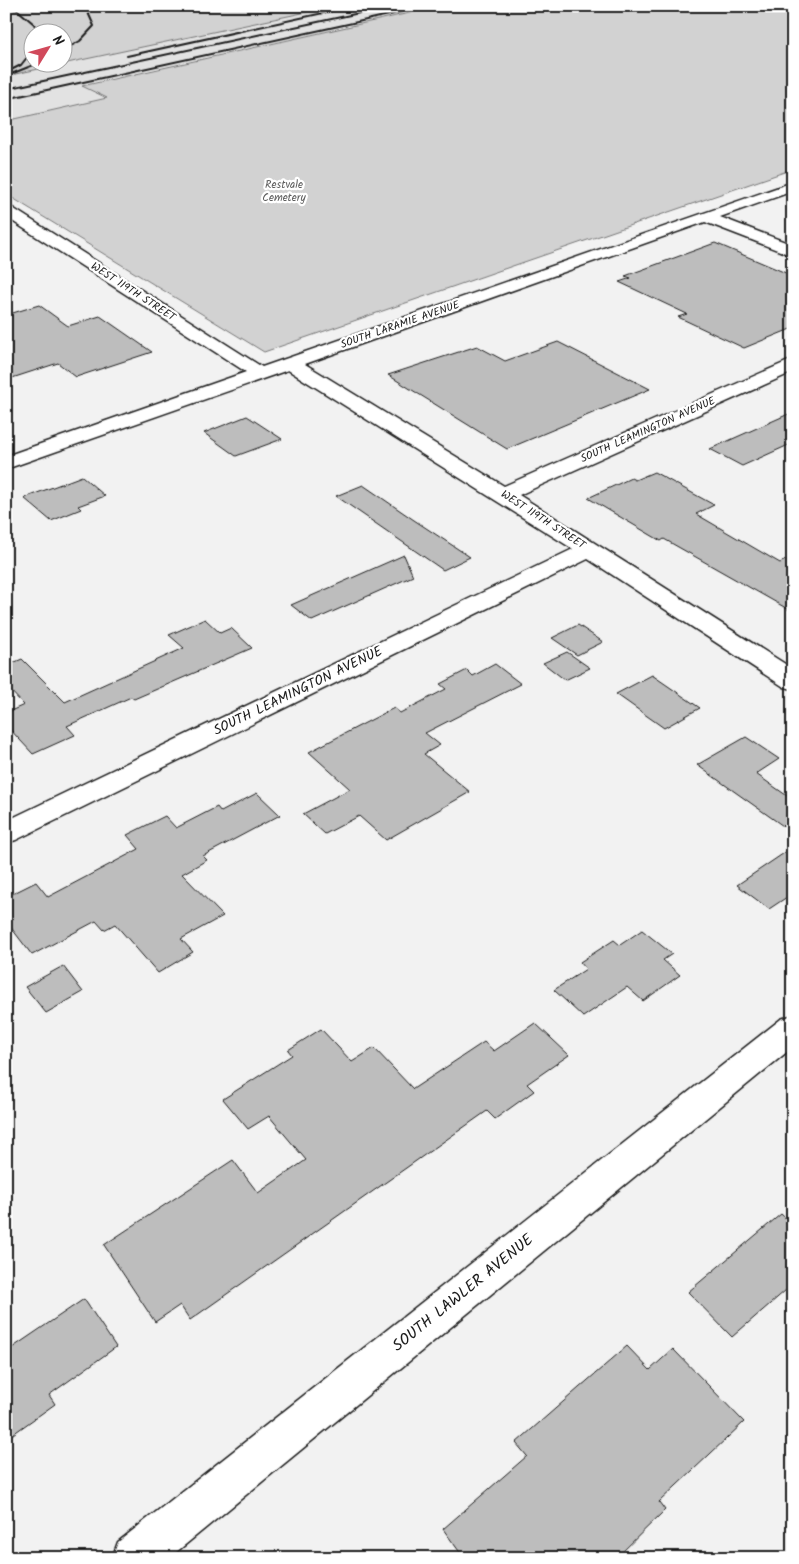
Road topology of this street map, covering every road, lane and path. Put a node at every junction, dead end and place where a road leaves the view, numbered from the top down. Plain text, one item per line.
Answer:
1 (793, 186) edge
2 (6, 210) edge
3 (706, 217) junction
4 (793, 252) edge
5 (290, 363) junction
6 (793, 365) edge
7 (261, 374) junction
8 (6, 463) edge
9 (503, 494) junction
10 (589, 550) junction
11 (787, 670) edge
12 (6, 833) edge
13 (793, 1028) edge
14 (134, 1558) edge

1 - 3 street, SOUTH LARAMIE AVENUE
2 - 7 street, WEST 119TH STREET
3 - 4 street
3 - 5 street, SOUTH LARAMIE AVENUE
5 - 7 street, SOUTH LARAMIE AVENUE
5 - 9 street, WEST 119TH STREET
6 - 9 street, SOUTH LEAMINGTON AVENUE
7 - 8 street, SOUTH LARAMIE AVENUE
9 - 10 street, WEST 119TH STREET
10 - 11 street, WEST 119TH STREET
10 - 12 street, SOUTH LEAMINGTON AVENUE
13 - 14 street, SOUTH LAWLER AVENUE

